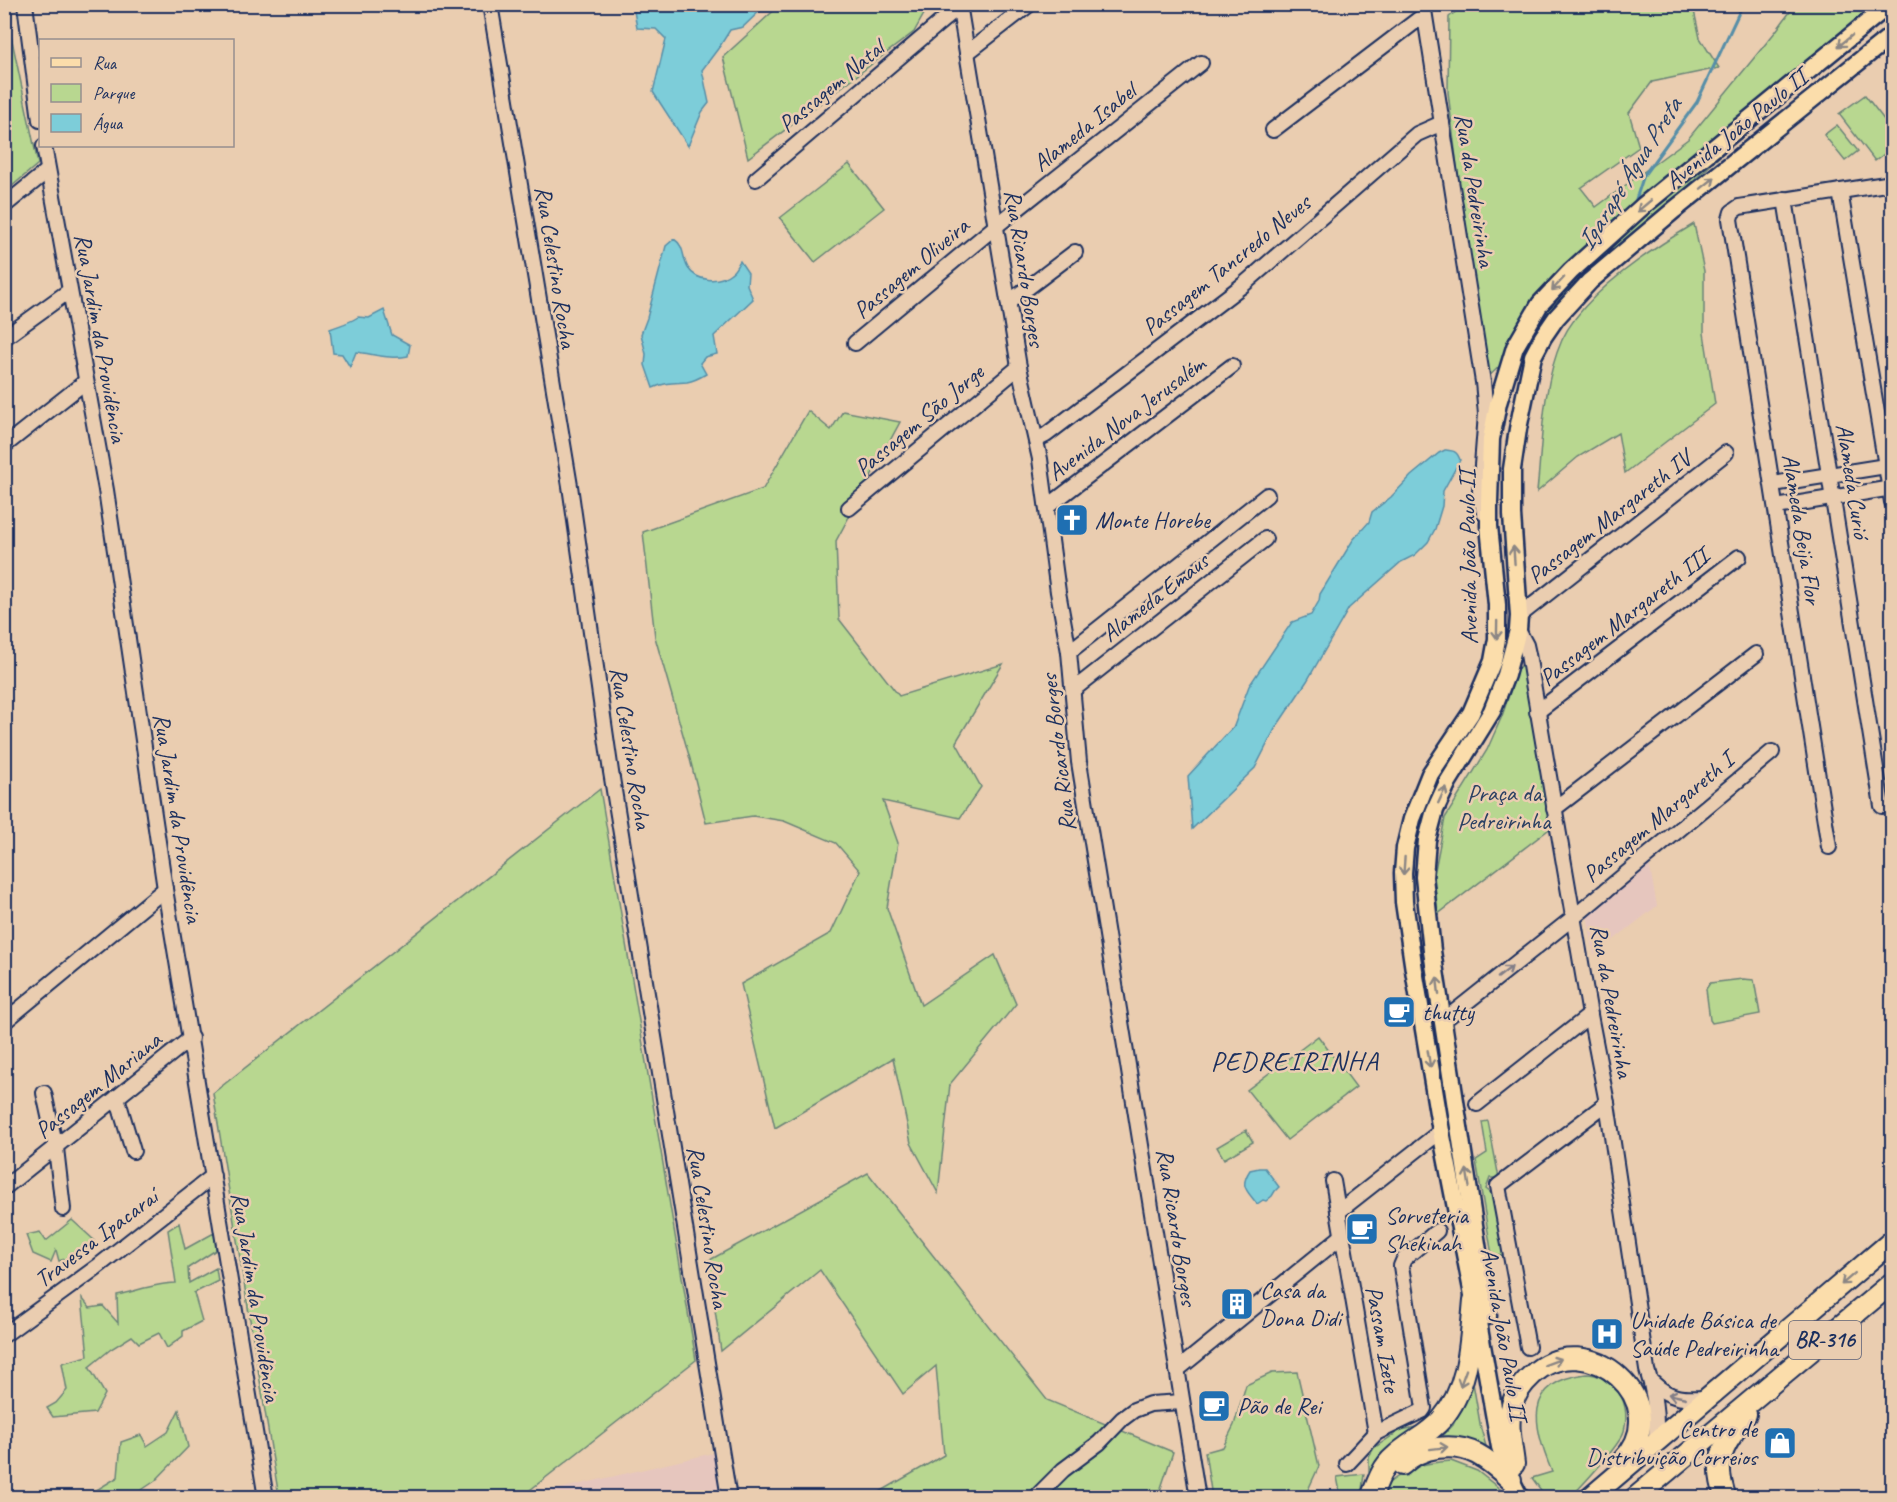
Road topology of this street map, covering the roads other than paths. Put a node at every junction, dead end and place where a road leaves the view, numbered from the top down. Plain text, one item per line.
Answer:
1 (25, 4) edge
2 (490, 4) edge
3 (1030, 4) edge
4 (1890, 4) edge
5 (960, 5) edge
6 (1423, 10) edge
7 (1893, 35) edge
8 (967, 53) junction
9 (1201, 63) dead end
10 (39, 112) edge
11 (1442, 123) junction
12 (1273, 130) dead end
13 (44, 147) edge
14 (48, 171) junction
15 (756, 178) dead end
16 (1893, 183) edge
17 (1840, 191) junction
18 (1785, 199) junction
19 (4, 206) edge
20 (996, 226) junction
21 (1075, 252) dead end
22 (69, 291) junction
23 (1009, 302) junction
24 (4, 338) edge
25 (855, 343) dead end
26 (1232, 366) dead end
27 (1019, 367) junction
28 (85, 382) junction
29 (1036, 440) junction
30 (4, 446) edge
31 (1726, 453) dead end
32 (1890, 465) edge
33 (1829, 475) junction
34 (1773, 484) junction
35 (1892, 493) edge
36 (1268, 495) dead end
37 (1833, 498) junction
38 (1047, 507) junction
39 (1776, 507) junction
40 (849, 508) dead end
41 (1489, 526) junction
42 (1265, 539) dead end
43 (1739, 557) dead end
44 (1518, 623) junction
45 (1069, 652) junction
46 (1756, 654) dead end
47 (1073, 690) junction
48 (1537, 712) junction
49 (1772, 752) dead end
50 (1882, 806) dead end
51 (1554, 809) junction
52 (1829, 847) dead end
53 (165, 889) junction
54 (1574, 917) junction
55 (1590, 1015) junction
56 (1443, 1021) junction
57 (4, 1022) edge
58 (191, 1038) junction
59 (44, 1093) dead end
60 (117, 1097) junction
61 (1607, 1103) junction
62 (1477, 1104) dead end
63 (1441, 1131) junction
64 (56, 1148) junction
65 (133, 1151) dead end
66 (213, 1176) junction
67 (1333, 1181) dead end
68 (4, 1188) edge
69 (63, 1209) dead end
70 (1338, 1212) junction
71 (1437, 1232) dead end
72 (1342, 1236) junction
73 (1893, 1241) edge
74 (1893, 1283) edge
75 (1474, 1300) junction
76 (4, 1335) edge
77 (1528, 1347) dead end
78 (1177, 1370) junction
79 (1652, 1382) junction
80 (1757, 1396) junction
81 (1707, 1398) junction
82 (1182, 1402) junction
83 (1376, 1433) junction
84 (1656, 1441) junction
85 (1347, 1464) dead end
86 (1512, 1472) junction
87 (1039, 1494) dead end
88 (1526, 1496) edge
89 (266, 1497) edge
90 (729, 1497) edge
91 (1198, 1497) edge
92 (1371, 1497) edge
93 (1383, 1497) edge
94 (1590, 1497) edge
95 (1635, 1497) edge
96 (1726, 1497) edge

1 - 10 street
2 - 90 street, Rua Celestino Rocha
3 - 8 street
4 -> 41 main road, Avenida João Paulo II
5 - 8 street, Rua Ricardo Borges
5 - 15 street, Passagem Natal
6 - 11 street, Rua da Pedreirinha
6 - 12 street
44 -> 7 main road, Avenida João Paulo II
8 - 20 street, Rua Ricardo Borges
9 - 20 street, Alameda Isabel
11 - 29 street, Passagem Tancredo Neves
11 - 41 street, Rua da Pedreirinha
13 - 14 street, Rua Jardim da Providência
14 - 19 street
14 - 22 street, Rua Jardim da Providência
16 - 17 street
17 - 18 street
17 - 32 street
18 - 33 street, Alameda Curió
18 - 34 street, Alameda Beija Flor
20 - 23 street, Rua Ricardo Borges
20 - 25 street, Passagem Oliveira
21 - 23 street
22 - 24 street
22 - 28 street, Rua Jardim da Providência
23 - 27 street, Rua Ricardo Borges
26 - 38 street, Avenida Nova Jerusalém
27 - 29 street, Rua Ricardo Borges
27 - 40 street, Passagem São Jorge
28 - 30 street
28 - 53 street, Rua Jardim da Providência
29 - 38 street, Rua Ricardo Borges
31 - 44 street, Passagem Margareth IV
32 - 33 street
32 - 35 street
33 - 34 street
33 - 37 street, Alameda Curió
34 - 39 street, Alameda Beija Flor
35 - 37 street
36 - 45 street
37 - 39 street
37 - 50 street, Alameda Curió
38 - 45 street, Rua Ricardo Borges
39 - 52 street, Alameda Beija Flor
41 -> 63 main road, Avenida João Paulo II
42 - 47 street, Alameda Emaus
43 - 48 street, Passagem Margareth III
44 - 48 street, Rua da Pedreirinha
56 -> 44 main road, Avenida João Paulo II
45 - 47 street, Rua Ricardo Borges
46 - 51 street
47 - 78 street, Rua Ricardo Borges
48 - 51 street, Rua da Pedreirinha
49 - 54 street, Passagem Margareth I
51 - 54 street, Rua da Pedreirinha
53 - 57 street
53 - 58 street, Rua Jardim da Providência
54 - 55 street, Rua da Pedreirinha
56 -> 54 street, Passagem Margareth I
55 - 61 street, Rua da Pedreirinha
55 - 62 street
86 -> 56 main road, Avenida João Paulo II
58 - 60 street, Passagem Mariana
58 - 66 street, Rua Jardim da Providência
59 - 64 street
60 - 64 street, Passagem Mariana
60 - 65 street
61 - 77 street
61 - 79 street, Rua da Pedreirinha
63 - 70 street
63 - 75 main road, Avenida João Paulo II
64 - 68 street, Passagem Mariana
64 - 69 street
66 - 76 street, Travessa Ipacaraí
66 - 89 street, Rua Jardim da Providência
67 - 70 street, Passam Izete
70 - 72 street, Passam Izete
71 - 83 street
72 - 78 street
72 - 83 street, Passam Izete
73 -> 81 highway, BR-316
74 - 80 highway, BR-316
75 - 86 main road, Avenida João Paulo II
75 -> 92 highway
78 - 82 street, Rua Ricardo Borges
81 -> 79 street
79 - 84 street, Rua da Pedreirinha
80 - 95 highway, BR-316
80 - 96 highway
81 - 84 highway, BR-316
82 - 87 street
82 - 91 street, Rua Ricardo Borges
83 - 85 street
84 - 94 highway, BR-316
86 - 88 main road, Avenida João Paulo II
93 -> 86 highway
86 -> 94 highway

